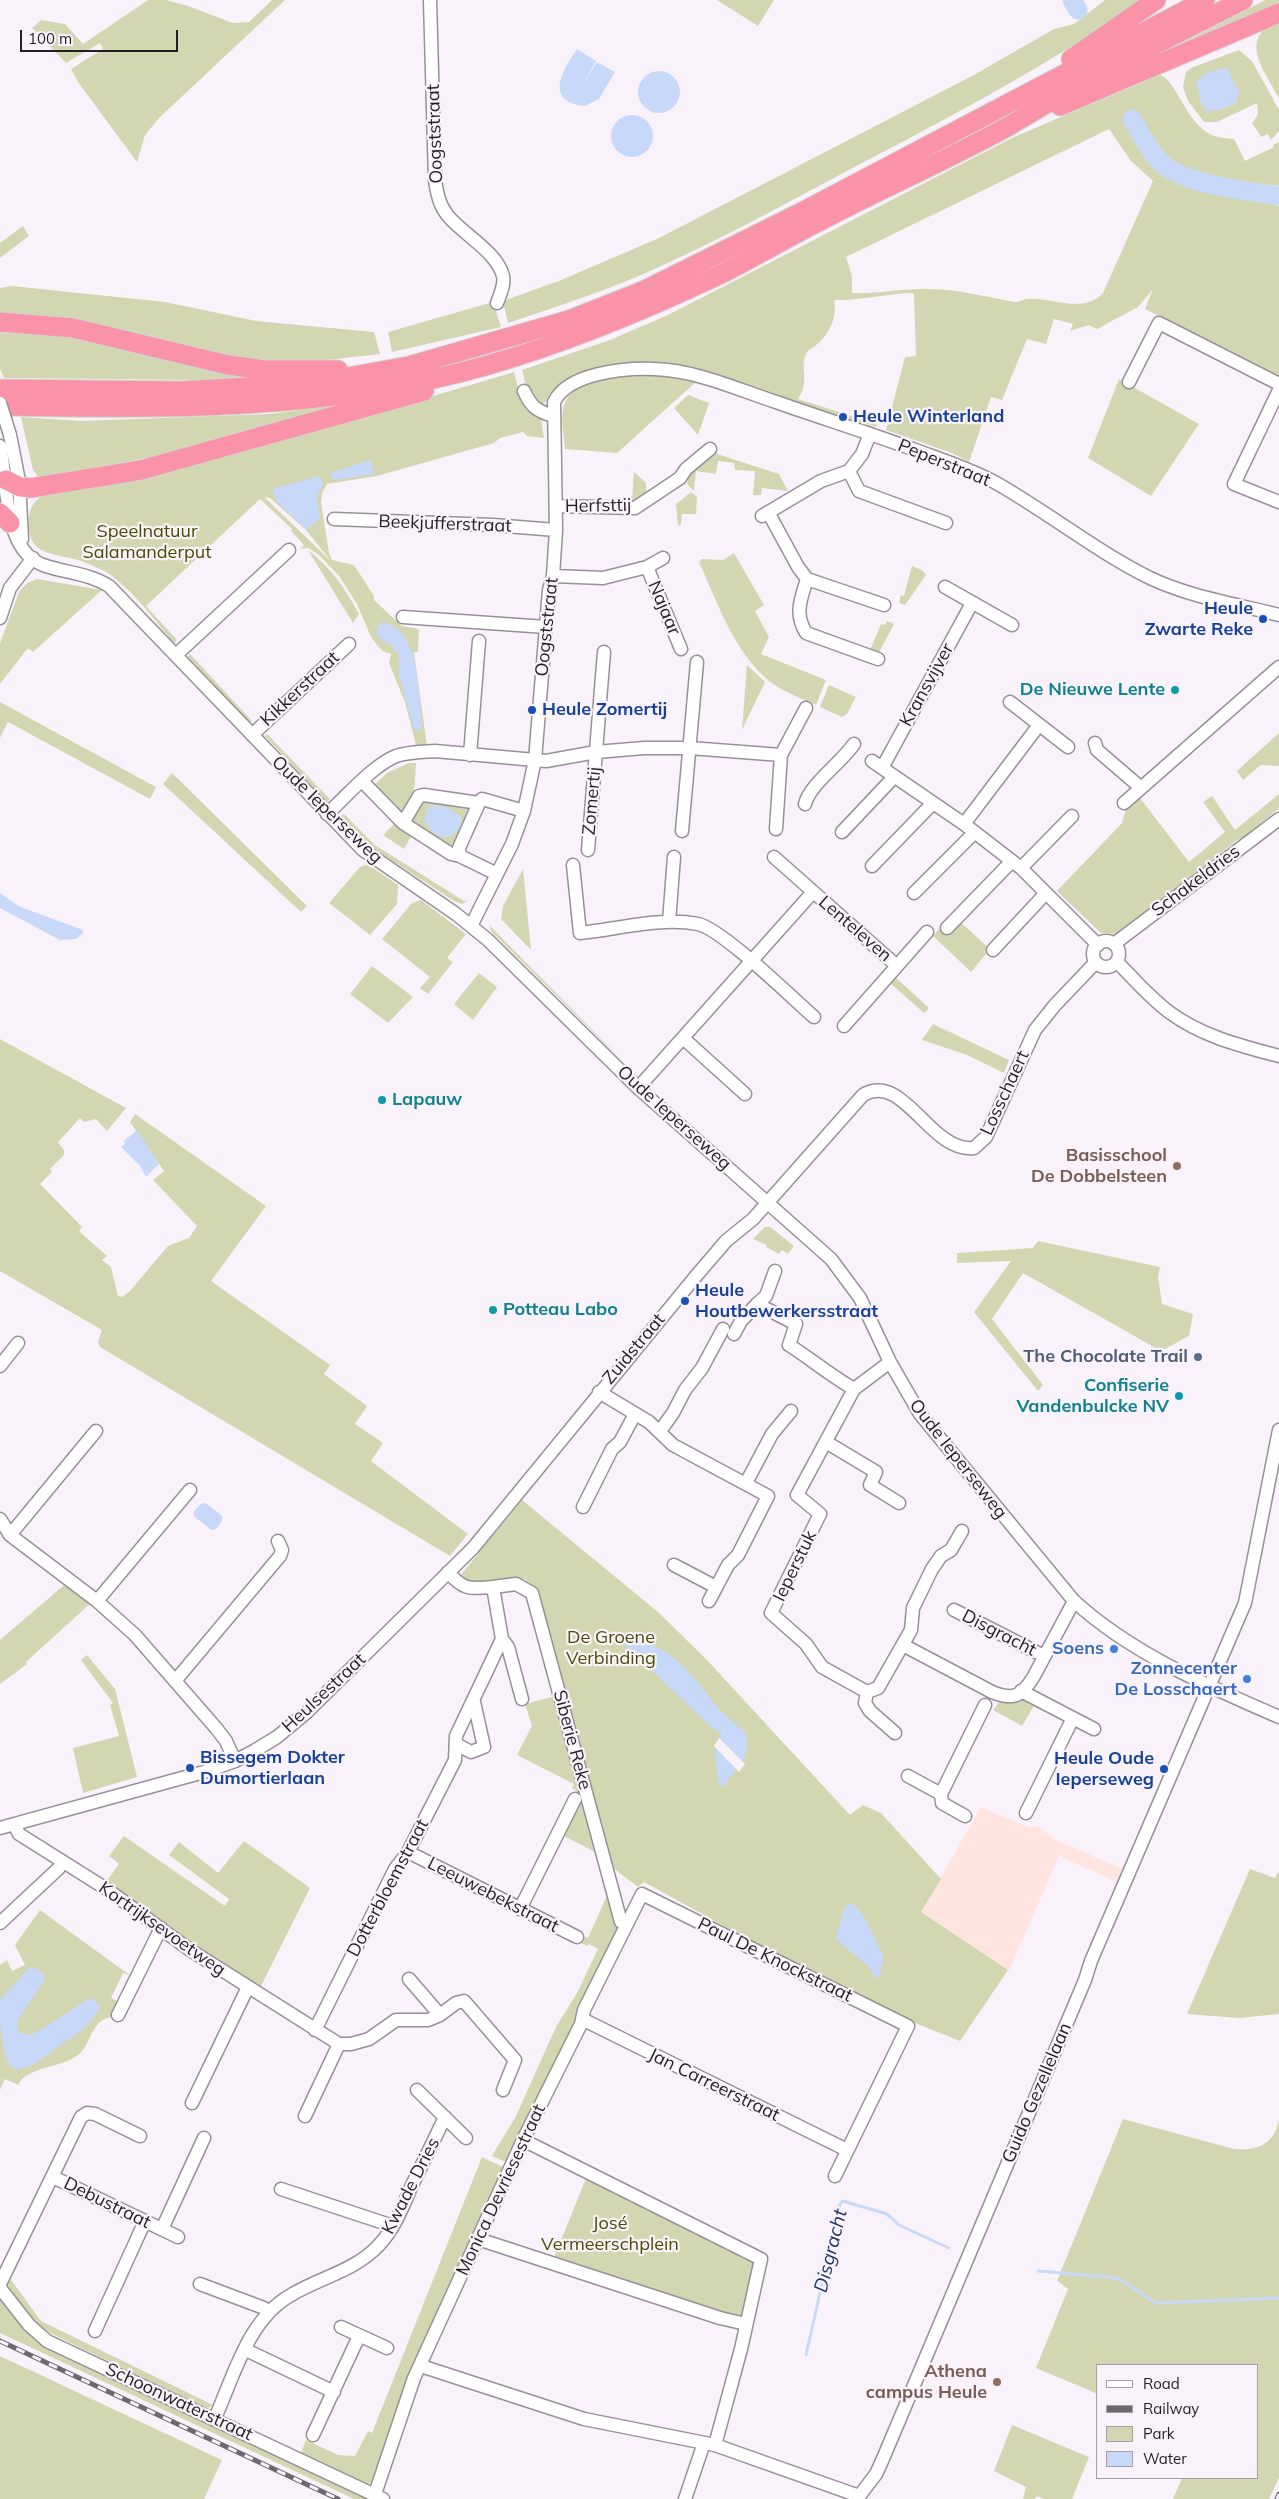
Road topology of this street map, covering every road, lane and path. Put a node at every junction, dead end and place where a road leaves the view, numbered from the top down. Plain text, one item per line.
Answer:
1 (430, 0) edge
2 (1156, 0) edge
3 (1205, 0) edge
4 (1242, 0) edge
5 (1279, 13) edge
6 (998, 108) junction
7 (1006, 127) junction
8 (497, 303) dead end
9 (1, 322) edge
10 (409, 366) junction
11 (483, 366) junction
12 (1129, 382) dead end
13 (1279, 384) edge
14 (0, 389) edge
15 (1279, 390) edge
16 (524, 391) dead end
17 (0, 405) edge
18 (553, 416) junction
19 (870, 434) junction
20 (0, 446) edge
21 (710, 449) dead end
22 (850, 471) junction
23 (11, 485) edge
24 (1279, 502) edge
25 (556, 506) junction
26 (5, 518) edge
27 (334, 519) dead end
28 (946, 522) dead end
29 (556, 530) junction
30 (289, 550) dead end
31 (30, 554) junction
32 (663, 558) dead end
33 (646, 567) junction
34 (554, 576) junction
35 (807, 579) junction
36 (945, 587) dead end
37 (972, 603) junction
38 (884, 605) dead end
39 (1279, 615) edge
40 (404, 617) dead end
41 (0, 618) edge
42 (1012, 625) dead end
43 (546, 627) junction
44 (479, 641) dead end
45 (349, 644) dead end
46 (681, 648) dead end
47 (604, 652) dead end
48 (176, 655) junction
49 (878, 660) dead end
50 (697, 662) dead end
51 (1279, 666) edge
52 (1010, 702) dead end
53 (806, 708) dead end
54 (1038, 724) junction
55 (252, 735) junction
56 (1095, 743) dead end
57 (854, 744) dead end
58 (690, 748) junction
59 (1068, 748) dead end
60 (596, 752) junction
61 (470, 755) junction
62 (781, 755) junction
63 (535, 760) junction
64 (894, 777) junction
65 (363, 782) junction
66 (1140, 787) junction
67 (479, 803) junction
68 (933, 803) junction
69 (1124, 803) dead end
70 (805, 804) dead end
71 (524, 811) junction
72 (327, 814) junction
73 (1072, 816) dead end
74 (1279, 819) edge
75 (403, 824) junction
76 (964, 824) junction
77 (776, 829) dead end
78 (682, 831) dead end
79 (842, 832) dead end
80 (975, 832) junction
81 (588, 850) dead end
82 (460, 856) junction
83 (674, 857) dead end
84 (774, 857) dead end
85 (1016, 864) junction
86 (574, 865) dead end
87 (872, 866) dead end
88 (497, 874) junction
89 (813, 892) junction
90 (1046, 893) junction
91 (914, 894) dead end
92 (669, 922) junction
93 (470, 926) junction
94 (946, 928) dead end
95 (927, 932) dead end
96 (1114, 944) junction
97 (1098, 945) junction
98 (993, 950) dead end
99 (751, 962) junction
100 (1096, 962) junction
101 (1117, 962) junction
102 (897, 966) junction
103 (814, 1017) dead end
104 (844, 1026) dead end
105 (683, 1038) junction
106 (1279, 1056) edge
107 (638, 1088) junction
108 (745, 1094) dead end
109 (767, 1203) junction
110 (775, 1271) dead end
111 (757, 1304) junction
112 (18, 1343) dead end
113 (890, 1362) junction
114 (0, 1366) edge
115 (854, 1389) junction
116 (599, 1392) junction
117 (791, 1411) dead end
118 (635, 1414) junction
119 (1279, 1430) edge
120 (96, 1431) dead end
121 (660, 1431) junction
122 (826, 1442) junction
123 (746, 1483) junction
124 (190, 1490) dead end
125 (509, 1502) joint
126 (899, 1503) dead end
127 (583, 1506) dead end
128 (0, 1519) edge
129 (962, 1531) dead end
130 (10, 1535) junction
131 (278, 1541) dead end
132 (674, 1565) dead end
133 (448, 1572) junction
134 (493, 1587) junction
135 (716, 1587) junction
136 (709, 1601) dead end
137 (1074, 1601) junction
138 (97, 1602) junction
139 (954, 1610) dead end
140 (502, 1640) junction
141 (903, 1645) junction
142 (1044, 1656) junction
143 (175, 1681) junction
144 (1210, 1687) junction
145 (1021, 1691) junction
146 (867, 1692) junction
147 (522, 1699) dead end
148 (989, 1699) junction
149 (474, 1702) junction
150 (1279, 1717) edge
151 (1073, 1718) junction
152 (1094, 1729) dead end
153 (895, 1733) dead end
154 (456, 1744) junction
155 (235, 1761) junction
156 (908, 1776) dead end
157 (941, 1794) junction
158 (575, 1799) dead end
159 (1026, 1813) dead end
160 (965, 1816) dead end
161 (14, 1824) junction
162 (0, 1828) edge
163 (408, 1852) junction
164 (62, 1861) junction
165 (642, 1894) joint
166 (520, 1909) junction
167 (0, 1923) edge
168 (626, 1924) junction
169 (161, 1928) junction
170 (577, 1937) dead end
171 (409, 1979) dead end
172 (248, 1987) junction
173 (118, 2015) dead end
174 (440, 2015) junction
175 (582, 2019) junction
176 (315, 2030) junction
177 (339, 2044) junction
178 (417, 2090) dead end
179 (503, 2090) dead end
180 (192, 2104) dead end
181 (305, 2116) dead end
182 (445, 2117) junction
183 (140, 2136) dead end
184 (204, 2138) dead end
185 (466, 2138) dead end
186 (523, 2140) junction
187 (847, 2150) junction
188 (835, 2176) dead end
189 (53, 2177) junction
190 (281, 2189) dead end
191 (145, 2222) junction
192 (393, 2226) junction
193 (162, 2229) junction
194 (178, 2237) dead end
195 (478, 2239) junction
196 (200, 2284) dead end
197 (0, 2286) edge
198 (269, 2312) junction
199 (746, 2324) junction
200 (341, 2327) dead end
201 (95, 2331) dead end
202 (359, 2336) junction
203 (387, 2348) dead end
204 (246, 2350) junction
205 (421, 2366) junction
206 (334, 2392) junction
207 (215, 2418) junction
208 (313, 2435) dead end
209 (709, 2444) junction
210 (379, 2496) edge
211 (858, 2497) edge
212 (685, 2499) edge

1 - 8 street, Oogststraat
2 - 6 highway
3 - 6 highway
4 - 7 highway
5 - 7 highway
6 - 10 highway
7 - 11 highway
9 - 10 highway
10 - 14 highway
11 - 17 highway
11 - 23 highway
12 - 13 street
15 - 24 street
16 - 18 street
17 - 23 street, bridge
18 - 19 street, Peperstraat
18 - 25 street, Oogststraat
19 - 22 street
19 - 39 street, Peperstraat
20 - 23 street
21 - 25 street, Herfsttij
22 - 28 street
22 - 35 street
23 - 26 street
23 - 31 street
25 - 29 street, Oogststraat
26 - 31 street
27 - 29 street, Beekjufferstraat
29 - 34 street, Oogststraat
30 - 48 street
31 - 41 street
31 - 48 street, Oude Ieperseweg
32 - 33 street, Najaar
33 - 34 street, Najaar
33 - 46 street, Najaar
34 - 43 street, Oogststraat
35 - 38 street
35 - 49 street
36 - 37 street
37 - 42 street
37 - 64 street, Kransvijver
40 - 43 street
43 - 63 street, Oogststraat
44 - 61 street
45 - 55 street, Kikkerstraat
47 - 60 street, Zomertij
48 - 55 street, Oude Ieperseweg
50 - 58 street
51 - 66 street
52 - 54 street
53 - 62 street
54 - 59 street
54 - 76 street
55 - 72 street, Oude Ieperseweg
56 - 66 street
57 - 70 street
58 - 60 street, Zomertij
58 - 62 street, Zomertij
58 - 78 street
60 - 63 street, Zomertij
60 - 81 street, Zomertij
61 - 63 street, Zomertij
61 - 65 street, Zomertij
62 - 77 street
63 - 71 street, Oogststraat
64 - 68 street, Kransvijver
64 - 79 street
65 - 72 street, Zomertij
65 - 75 street
66 - 69 street
67 - 71 street
67 - 75 street
67 - 82 street
68 - 76 street, Kransvijver
68 - 87 street
71 - 88 street, Oogststraat
72 - 93 street, Oude Ieperseweg
73 - 85 street
74 - 96 street, Schakeldries
75 - 82 street
76 - 80 street, Kransvijver
80 - 85 street, Kransvijver
80 - 91 street
82 - 88 street
83 - 92 street
84 - 89 street, Lenteleven
85 - 90 street, Kransvijver
85 - 94 street
86 - 92 street
88 - 93 street, Oogststraat
89 - 99 street, Lenteleven
89 - 102 street, Lenteleven
90 - 97 street, Kransvijver
90 - 98 street
92 - 99 street
93 - 107 street, Oude Ieperseweg
95 - 102 street, Lenteleven
96 - 97 street
96 - 101 street
97 - 100 street
99 - 103 street
99 - 105 street, Lenteleven
100 - 101 street
100 - 109 street, Losschaert
101 - 106 street
102 - 104 street, Lenteleven
105 - 107 street, Lenteleven
105 - 108 street
107 - 109 street, Oude Ieperseweg
109 - 113 street, Oude Ieperseweg
109 - 116 street, Zuidstraat
110 - 111 street
111 - 115 street
111 - 121 street
112 - 114 street
113 - 115 street, Ieperstuk
113 - 137 street, Oude Ieperseweg
115 - 122 street, Ieperstuk
116 - 118 street
116 - 125 street, Zuidstraat
117 - 123 street
118 - 121 street
118 - 127 street
119 - 144 street, Guido Gezellelaan
120 - 130 street
121 - 123 street
122 - 126 street
122 - 146 street, Ieperstuk
123 - 135 street
124 - 138 street
125 - 133 street, Heulsestraat
128 - 130 street
129 - 141 street
130 - 138 street
131 - 143 street
132 - 135 street
133 - 134 street
133 - 155 street, Heulsestraat
134 - 140 street
134 - 168 street, Siberie Reke
135 - 136 street
137 - 142 street, Disgracht
137 - 144 street, Oude Ieperseweg
138 - 143 street
139 - 142 street, Disgracht
140 - 147 street
140 - 149 street, Dotterbloemstraat
141 - 146 street
141 - 148 street
142 - 145 street, Disgracht
143 - 155 street
144 - 150 street, Oude Ieperseweg
144 - 211 street, Guido Gezellelaan
145 - 148 street
145 - 151 street
146 - 153 street
148 - 157 street
149 - 154 street, Dotterbloemstraat
149 - 154 street
151 - 152 street
151 - 159 street
154 - 163 street, Dotterbloemstraat
155 - 161 street, Heulsestraat
156 - 157 street
157 - 160 street
158 - 166 street
161 - 162 street, Heulsestraat
161 - 164 street, Kortrijksevoetweg
163 - 166 street, Leeuwebekstraat
163 - 176 street, Dotterbloemstraat
164 - 167 street
164 - 169 street, Kortrijksevoetweg
165 - 168 street, Monica Devriesestraat
165 - 187 street, Paul De Knockstraat
166 - 170 street, Leeuwebekstraat
168 - 175 street, Monica Devriesestraat
169 - 172 street, Kortrijksevoetweg
169 - 173 street
171 - 174 street
172 - 176 street, Kortrijksevoetweg
172 - 180 street
174 - 177 street
174 - 179 street
175 - 186 street, Monica Devriesestraat
175 - 187 street, Jan Carreerstraat
176 - 177 street, Kortrijksevoetweg
177 - 181 street
178 - 182 street, Kwade Dries
182 - 185 street, Kwade Dries
182 - 192 street, Kwade Dries
183 - 189 street
184 - 193 street, Debustraat
186 - 195 street, Monica Devriesestraat
186 - 199 street
187 - 188 street
189 - 191 street, Debustraat
189 - 197 street
190 - 192 street
191 - 193 street, Debustraat
191 - 201 street
192 - 198 street, Kwade Dries
193 - 194 street, Debustraat
195 - 199 street
195 - 205 street, Monica Devriesestraat
196 - 198 street
197 - 207 street, Schoonwaterstraat
198 - 204 street, Kwade Dries
199 - 209 street
200 - 202 street
202 - 203 street
202 - 206 street
204 - 206 street
204 - 207 street, Kwade Dries
205 - 209 street
205 - 210 street, Monica Devriesestraat
206 - 208 street
207 - 210 street, Schoonwaterstraat
209 - 211 street
209 - 212 street

